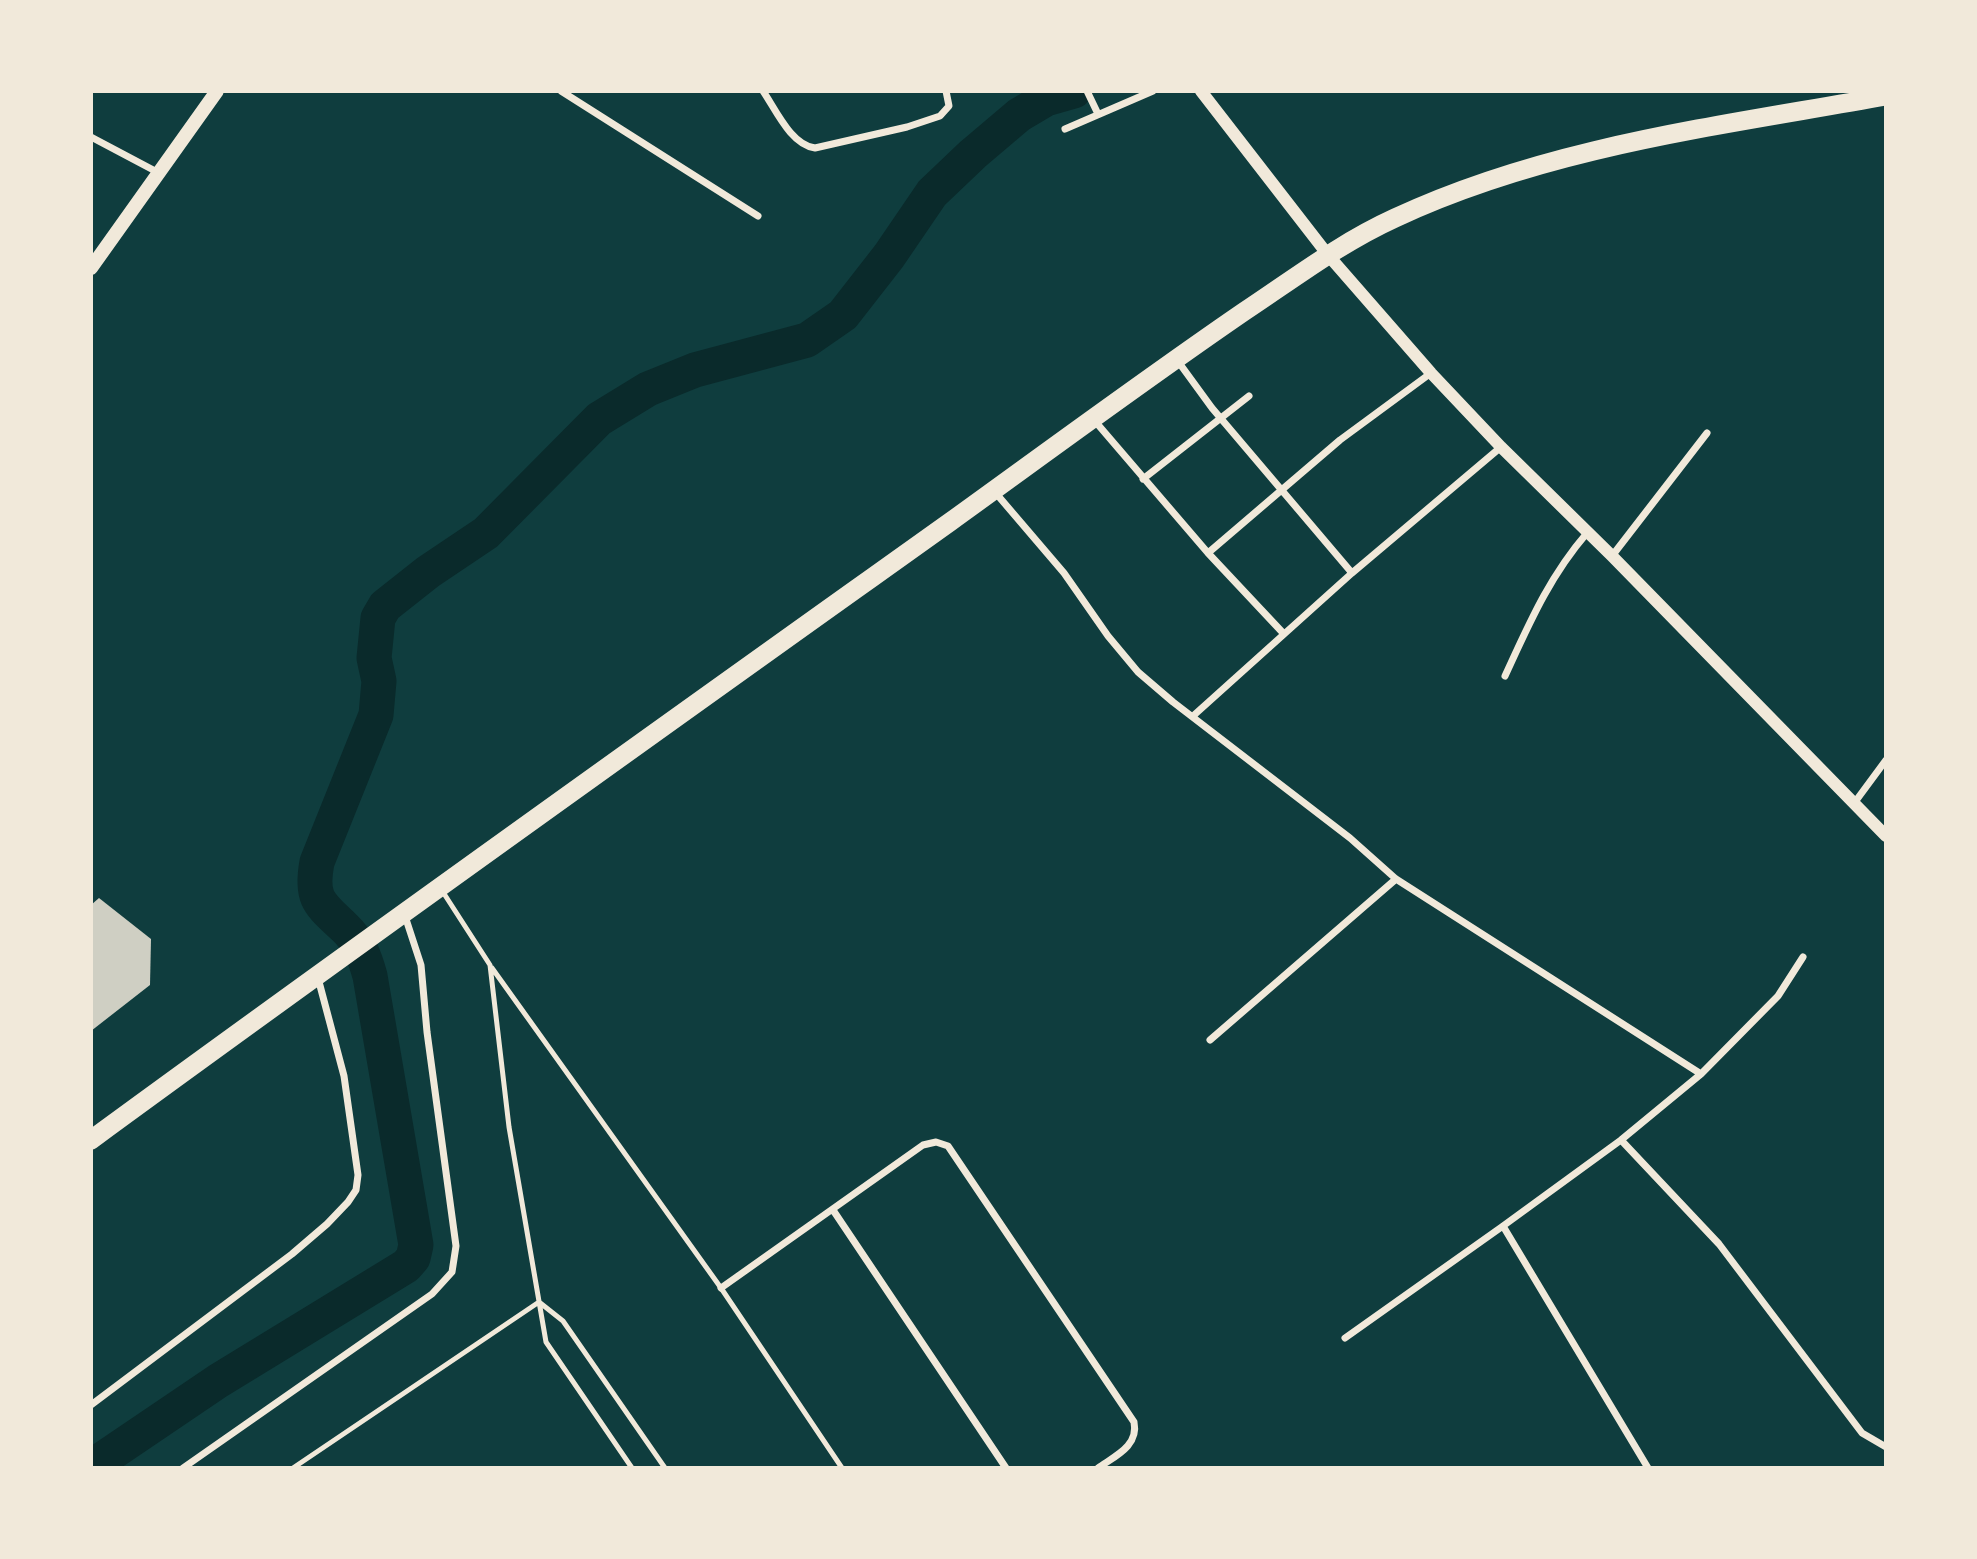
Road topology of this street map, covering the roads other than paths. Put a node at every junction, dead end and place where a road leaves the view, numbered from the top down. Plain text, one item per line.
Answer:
1 (217, 91) edge
2 (561, 91) edge
3 (763, 91) edge
4 (946, 91) edge
5 (1087, 91) edge
6 (1153, 91) edge
7 (1201, 91) edge
8 (1886, 96) edge
9 (1097, 113) junction
10 (1065, 128) dead end
11 (91, 136) edge
12 (159, 174) junction
13 (758, 216) dead end
14 (1328, 255) junction
15 (91, 268) edge
16 (1176, 358) junction
17 (1431, 373) junction
18 (1249, 396) dead end
19 (1221, 418) junction
20 (1092, 419) junction
21 (1707, 433) dead end
22 (1501, 447) junction
23 (1143, 479) junction
24 (994, 490) junction
25 (1282, 490) junction
26 (1587, 533) junction
27 (1208, 553) junction
28 (1612, 556) junction
29 (1352, 573) junction
30 (1284, 634) junction
31 (1505, 676) dead end
32 (1193, 716) junction
33 (1886, 760) edge
34 (1855, 802) junction
35 (1886, 836) edge
36 (1396, 878) junction
37 (440, 886) junction
38 (398, 916) junction
39 (1803, 957) dead end
40 (490, 965) junction
41 (320, 972) junction
42 (1210, 1040) dead end
43 (1701, 1074) junction
44 (91, 1140) edge
45 (1620, 1140) junction
46 (833, 1209) junction
47 (1503, 1226) junction
48 (721, 1289) junction
49 (539, 1302) junction
50 (1345, 1338) dead end
51 (91, 1405) edge
52 (1886, 1447) edge
53 (183, 1468) edge
54 (293, 1468) edge
55 (632, 1468) edge
56 (665, 1468) edge
57 (842, 1468) edge
58 (1006, 1468) edge
59 (1098, 1468) edge
60 (1648, 1468) edge

1 - 12 main road
2 - 13 street
3 - 4 street
5 - 9 street
6 - 9 street
7 - 14 street
8 - 14 highway
9 - 10 street
11 - 12 street
12 - 15 main road
14 - 16 highway
14 - 17 street
16 - 19 street
16 - 20 highway
17 - 22 street
17 - 25 street
18 - 19 street
19 - 23 street
19 - 25 street
20 - 23 street
20 - 24 highway
21 - 28 street
22 - 26 street
22 - 29 street
23 - 27 street
24 - 32 street
24 - 37 highway
25 - 27 street
25 - 29 street
26 - 28 street
26 - 31 street
27 - 30 street
28 - 34 street
29 - 30 street
30 - 32 street
32 - 36 street
33 - 34 street
34 - 35 street
36 - 42 street
36 - 43 street
37 - 38 highway
37 - 40 lane
38 - 41 highway
38 - 53 street
39 - 43 street
40 - 48 lane
40 - 49 lane
41 - 44 highway
41 - 51 street
43 - 45 street
45 - 47 street
45 - 52 street
46 - 48 street
46 - 58 street
46 - 59 street
47 - 50 street
47 - 60 street
48 - 57 lane
49 - 54 lane
49 - 55 lane
49 - 56 lane

